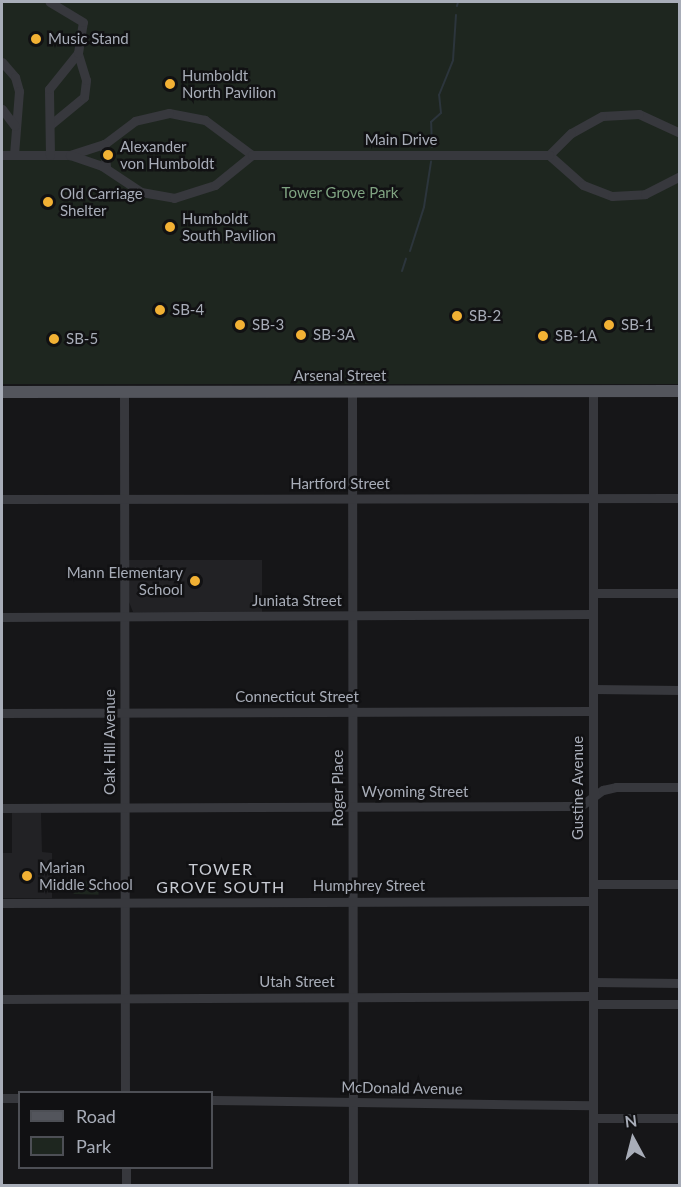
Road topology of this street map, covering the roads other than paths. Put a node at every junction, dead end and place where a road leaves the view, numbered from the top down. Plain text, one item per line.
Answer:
1 (50, 2) edge
2 (78, 52) junction
3 (2, 62) edge
4 (61, 71) junction
5 (86, 80) junction
6 (2, 110) edge
7 (50, 125) junction
8 (15, 126) junction
9 (680, 133) edge
10 (104, 144) junction
11 (2, 155) edge
12 (14, 155) junction
13 (50, 155) junction
14 (70, 155) junction
15 (252, 155) junction
16 (549, 155) junction
17 (106, 168) junction
18 (680, 176) edge
19 (593, 391) junction
20 (680, 391) edge
21 (2, 392) edge
22 (124, 392) junction
23 (352, 392) junction
24 (593, 498) junction
25 (680, 498) edge
26 (2, 499) edge
27 (125, 499) junction
28 (352, 499) junction
29 (593, 593) junction
30 (680, 593) edge
31 (593, 614) junction
32 (352, 616) junction
33 (2, 617) edge
34 (125, 617) junction
35 (593, 689) junction
36 (680, 690) edge
37 (353, 711) junction
38 (593, 711) junction
39 (2, 712) edge
40 (125, 713) junction
41 (680, 787) edge
42 (593, 796) junction
43 (353, 807) junction
44 (2, 808) edge
45 (126, 808) junction
46 (593, 884) junction
47 (680, 884) edge
48 (353, 901) junction
49 (593, 901) junction
50 (2, 903) edge
51 (126, 903) junction
52 (593, 982) junction
53 (680, 982) edge
54 (353, 997) junction
55 (125, 998) junction
56 (2, 999) edge
57 (593, 1000) junction
58 (680, 1004) edge
59 (125, 1091) edge
60 (2, 1098) edge
61 (18, 1098) edge
62 (213, 1100) edge
63 (353, 1102) junction
64 (593, 1105) junction
65 (593, 1118) junction
66 (680, 1118) edge
67 (126, 1169) edge
68 (126, 1185) edge
69 (353, 1185) edge
70 (593, 1185) edge

1 - 2 street
2 - 4 street
2 - 5 street
3 - 8 street
4 - 5 street
4 - 7 street
5 - 7 street
6 - 8 street
7 - 13 street
8 - 12 street
9 - 16 street
10 - 14 street
10 - 15 street
10 - 17 street
11 - 12 street
12 - 13 street
13 - 14 street
14 - 17 street
15 - 16 street, Main Drive
15 - 17 street
16 - 18 street
19 - 20 main road, Arsenal Street
19 - 23 main road, Arsenal Street
19 - 24 street, Gustine Avenue
21 - 22 main road, Arsenal Street
22 - 23 main road, Arsenal Street
22 - 27 street, Oak Hill Avenue
23 - 28 street, Roger Place
24 - 25 street, Hartford Street
24 - 28 street, Hartford Street
24 - 29 street, Gustine Avenue
26 - 27 street, Hartford Street
27 - 28 street, Hartford Street
27 - 34 street, Oak Hill Avenue
28 - 32 street, Roger Place
29 - 30 street
29 - 31 street, Gustine Avenue
31 - 32 street, Juniata Street
31 - 35 street, Gustine Avenue
32 - 34 street, Juniata Street
32 - 37 street, Roger Place
33 - 34 street, Juniata Street
34 - 40 street, Oak Hill Avenue
35 - 36 street
35 - 38 street, Gustine Avenue
37 - 38 street, Connecticut Street
37 - 40 street, Connecticut Street
37 - 43 street, Roger Place
38 - 42 street, Gustine Avenue
39 - 40 street, Connecticut Street
40 - 45 street, Oak Hill Avenue
41 - 42 street, Wyoming Street
42 - 43 street, Wyoming Street
42 - 46 street, Gustine Avenue
43 - 45 street, Wyoming Street
43 - 48 street, Roger Place
44 - 45 street, Wyoming Street
45 - 51 street, Oak Hill Avenue
46 - 47 street
46 - 49 street, Gustine Avenue
48 - 49 street, Humphrey Street
48 - 51 street, Humphrey Street
48 - 54 street, Roger Place
49 - 52 street, Gustine Avenue
50 - 51 street, Humphrey Street
51 - 55 street, Oak Hill Avenue
52 - 53 street
52 - 57 street, Gustine Avenue
54 - 55 street, Utah Street
54 - 57 street, Utah Street
54 - 63 street, Roger Place
55 - 56 street, Utah Street
55 - 59 street, Oak Hill Avenue
57 - 58 street, Utah Street
57 - 64 street, Gustine Avenue
60 - 61 street
62 - 63 street, McDonald Avenue
63 - 64 street, McDonald Avenue
63 - 69 street, Roger Place
64 - 65 street, Gustine Avenue
65 - 66 street
65 - 70 street, Gustine Avenue
67 - 68 street

